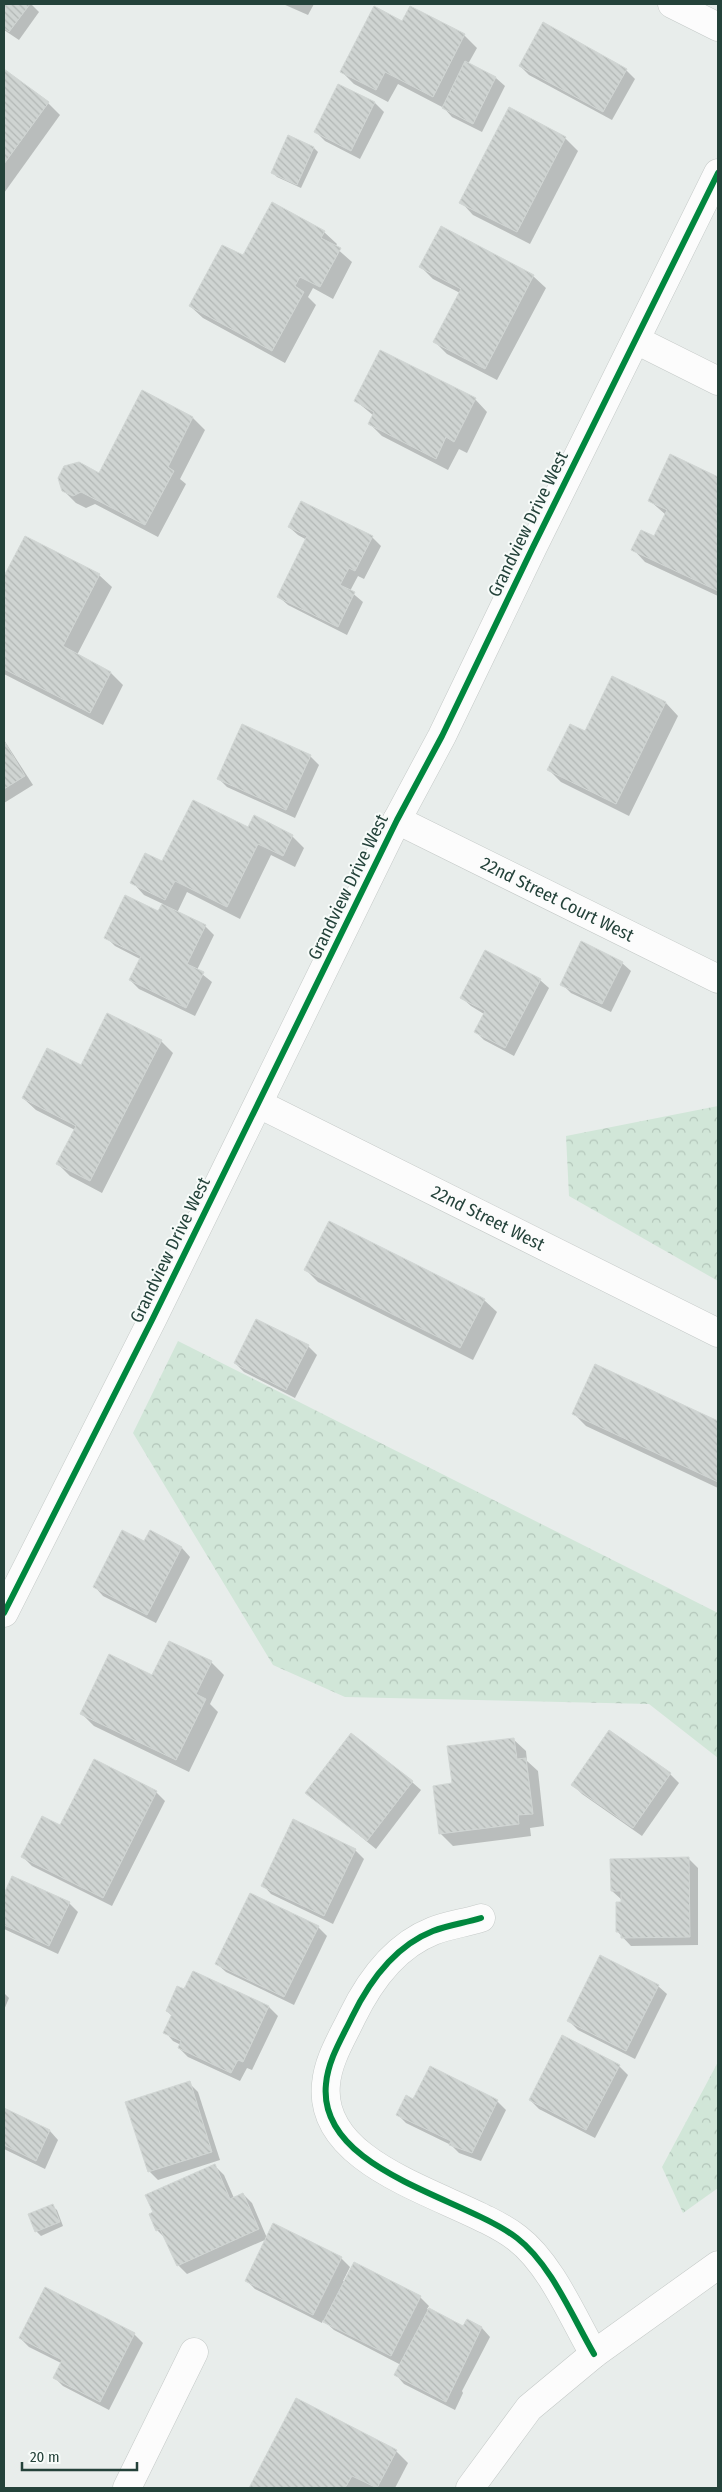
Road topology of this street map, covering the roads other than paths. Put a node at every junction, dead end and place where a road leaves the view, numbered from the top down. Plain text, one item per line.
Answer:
1 (672, 4) edge
2 (718, 27) edge
3 (718, 173) edge
4 (636, 340) junction
5 (718, 381) edge
6 (397, 820) junction
7 (718, 979) edge
8 (259, 1104) junction
9 (718, 1333) edge
10 (4, 1613) edge
11 (481, 1918) dead end
12 (718, 2265) edge
13 (194, 2352) dead end
14 (594, 2354) junction
15 (127, 2488) edge
16 (470, 2488) edge

1 - 2 street
3 - 4 street, Grandview Drive West
4 - 5 street
4 - 6 street, Grandview Drive West
6 - 7 street, 22nd Street Court West
6 - 8 street, Grandview Drive West
8 - 9 street, 22nd Street West
8 - 10 street, Grandview Drive West
11 - 14 street
12 - 14 street
13 - 15 street
14 - 16 street

